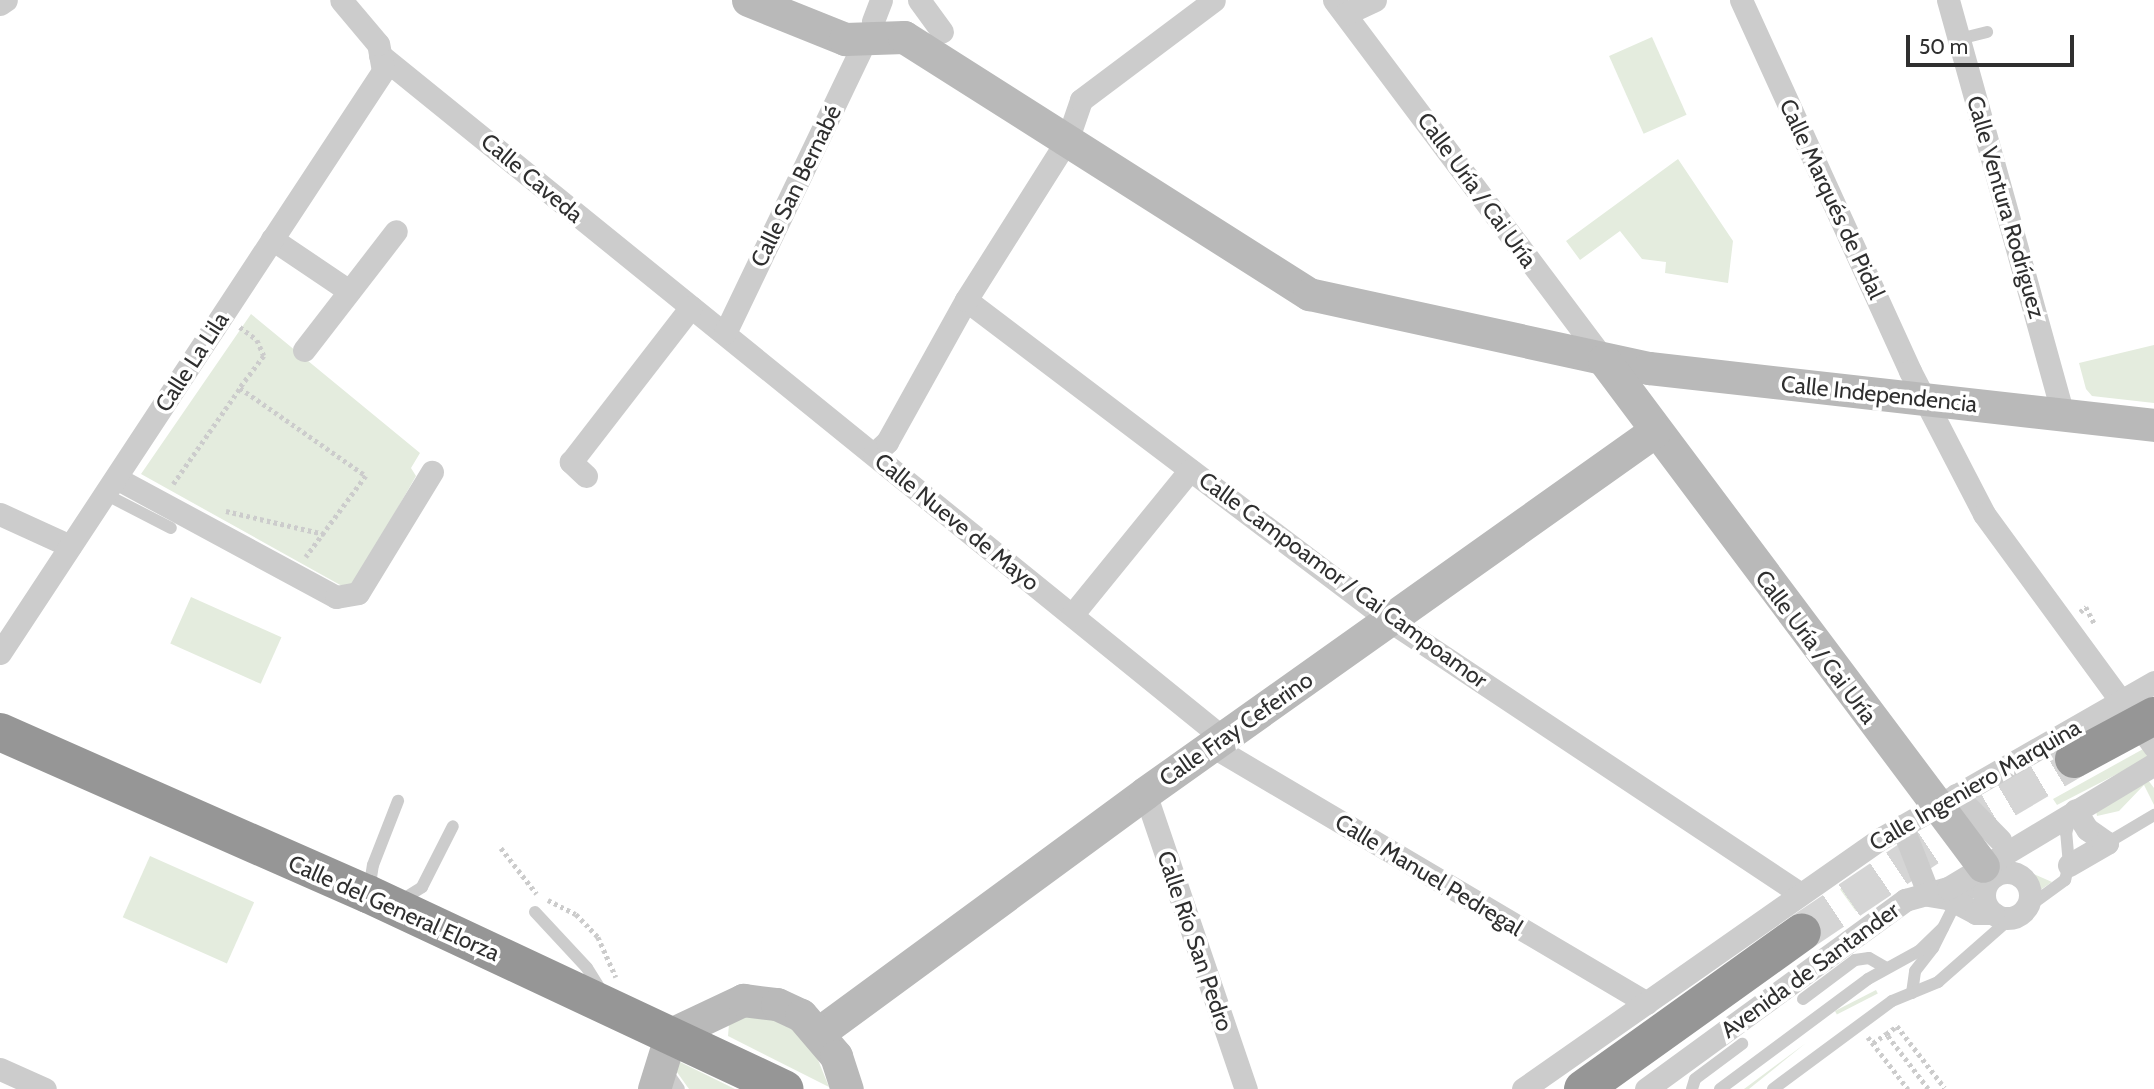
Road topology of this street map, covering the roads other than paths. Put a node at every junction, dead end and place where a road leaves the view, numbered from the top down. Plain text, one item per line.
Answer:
1 (6, 0) edge
2 (341, 0) edge
3 (748, 0) edge
4 (919, 0) edge
5 (1214, 0) edge
6 (1375, 0) edge
7 (1741, 0) edge
8 (1948, 0) edge
9 (0, 4) edge
10 (1340, 7) edge
11 (876, 24) edge
12 (1987, 33) dead end
13 (1959, 39) junction
14 (934, 41) junction
15 (383, 71) junction
16 (396, 231) dead end
17 (272, 239) junction
18 (349, 291) junction
19 (966, 300) junction
20 (687, 304) junction
21 (725, 333) junction
22 (304, 350) dead end
23 (1604, 360) junction
24 (1649, 368) junction
25 (1924, 398) junction
26 (2063, 415) junction
27 (1649, 423) junction
28 (2154, 425) edge
29 (874, 454) junction
30 (579, 469) dead end
31 (1190, 470) junction
32 (432, 472) dead end
33 (110, 486) junction
34 (0, 514) edge
35 (171, 528) dead end
36 (70, 547) junction
37 (1072, 615) junction
38 (1390, 621) junction
39 (0, 653) edge
40 (2154, 682) edge
41 (2154, 716) edge
42 (0, 732) edge
43 (1217, 742) junction
44 (2154, 746) edge
45 (2074, 759) tunnel mouth
46 (2154, 764) edge
47 (1145, 793) junction
48 (398, 801) dead end
49 (1945, 801) junction
50 (2075, 810) junction
51 (2154, 815) edge
52 (453, 826) dead end
53 (1902, 826) junction
54 (2106, 843) junction
55 (2069, 865) junction
56 (1991, 866) junction
57 (1926, 890) junction
58 (1800, 893) junction
59 (381, 900) junction
60 (1956, 902) junction
61 (535, 912) dead end
62 (2010, 913) junction
63 (1943, 928) junction
64 (1802, 932) tunnel mouth
65 (1886, 968) junction
66 (1912, 993) junction
67 (614, 994) junction
68 (1803, 999) dead end
69 (1647, 1003) junction
70 (820, 1032) junction
71 (1742, 1044) dead end
72 (662, 1061) edge
73 (0, 1069) edge
74 (44, 1089) edge
75 (678, 1089) edge
76 (785, 1089) edge
77 (847, 1089) edge
78 (1246, 1089) edge
79 (1523, 1089) edge
80 (1583, 1089) edge
81 (1646, 1089) edge
82 (1692, 1089) edge
83 (1720, 1089) edge
84 (1773, 1089) edge

1 - 9 street
2 - 15 street, Calle Caveda
3 - 11 street, Calle Independencia
4 - 14 street
5 - 19 street
6 - 10 street
7 - 25 street, Calle Marqués de Pidal
8 - 13 street, Calle Ventura Rodríguez
10 - 23 street, Calle Uría / Cai Uría
11 - 14 street, Calle Independencia
11 - 21 street, Calle San Bernabé
12 - 13 lane
13 - 26 street, Calle Ventura Rodríguez
14 - 23 street, Calle Independencia
15 - 17 street, Calle La Lila
15 - 20 street, Calle Caveda
16 - 18 street
17 - 18 street
17 - 33 street, Calle La Lila
18 - 22 street
19 - 29 street
19 - 31 street, Calle Campoamor / Cai Campoamor
20 - 21 street, Calle Nueve de Mayo
20 - 30 street
21 - 29 street, Calle Nueve de Mayo
23 - 24 street, Calle Independencia
23 - 27 street, Calle Uría / Cai Uría
24 - 25 street, Calle Independencia
24 - 27 street
25 - 26 street, Calle Independencia
25 - 44 street, Calle Marqués de Pidal
26 - 28 street, Calle Independencia
27 - 38 street, Calle Fray Ceferino
27 - 49 street, Calle Uría / Cai Uría
29 - 37 street, Calle Nueve de Mayo
31 - 37 street
31 - 38 street, Calle Campoamor / Cai Campoamor
32 - 33 street
33 - 35 lane
33 - 36 street, Calle La Lila
34 - 36 street
36 - 39 street, Calle La Lila
37 - 43 street, Calle Nueve de Mayo
38 - 43 street, Calle Fray Ceferino
38 - 58 street, Calle Campoamor / Cai Campoamor
40 - 49 street, Calle Ingeniero Marquina
41 - 45 highway
42 - 59 highway, Calle del General Elorza
43 - 47 street, Calle Fray Ceferino
43 - 69 street, Calle Manuel Pedregal
46 - 50 street, Avenida de Santander
47 - 70 street, Calle Fray Ceferino
47 - 78 street, Calle Río San Pedro
48 - 59 lane
49 - 53 street, Calle Ingeniero Marquina
49 - 56 street, Calle Uría / Cai Uría
50 - 54 street
50 - 55 lane
50 - 56 street, Avenida de Santander
51 - 54 lane
52 - 59 lane
53 - 57 street
53 - 58 street, Calle Ingeniero Marquina
54 - 55 street
55 - 62 lane
56 - 57 street, Avenida de Santander
56 - 60 lane
56 - 62 street
56 - 62 street
57 - 60 street
57 - 81 street, Avenida de Santander
58 - 69 street
59 - 67 highway, Calle del General Elorza
60 - 62 street
60 - 63 lane
61 - 67 lane
62 - 66 lane
63 - 65 lane
63 - 66 lane
64 - 80 highway, Avenida de Santander
65 - 68 lane
65 - 83 lane
66 - 84 lane
67 - 72 highway, Calle del General Elorza
69 - 79 street
70 - 72 street
70 - 77 street
71 - 82 lane
72 - 75 lane
72 - 76 highway, Calle del General Elorza
73 - 74 street

